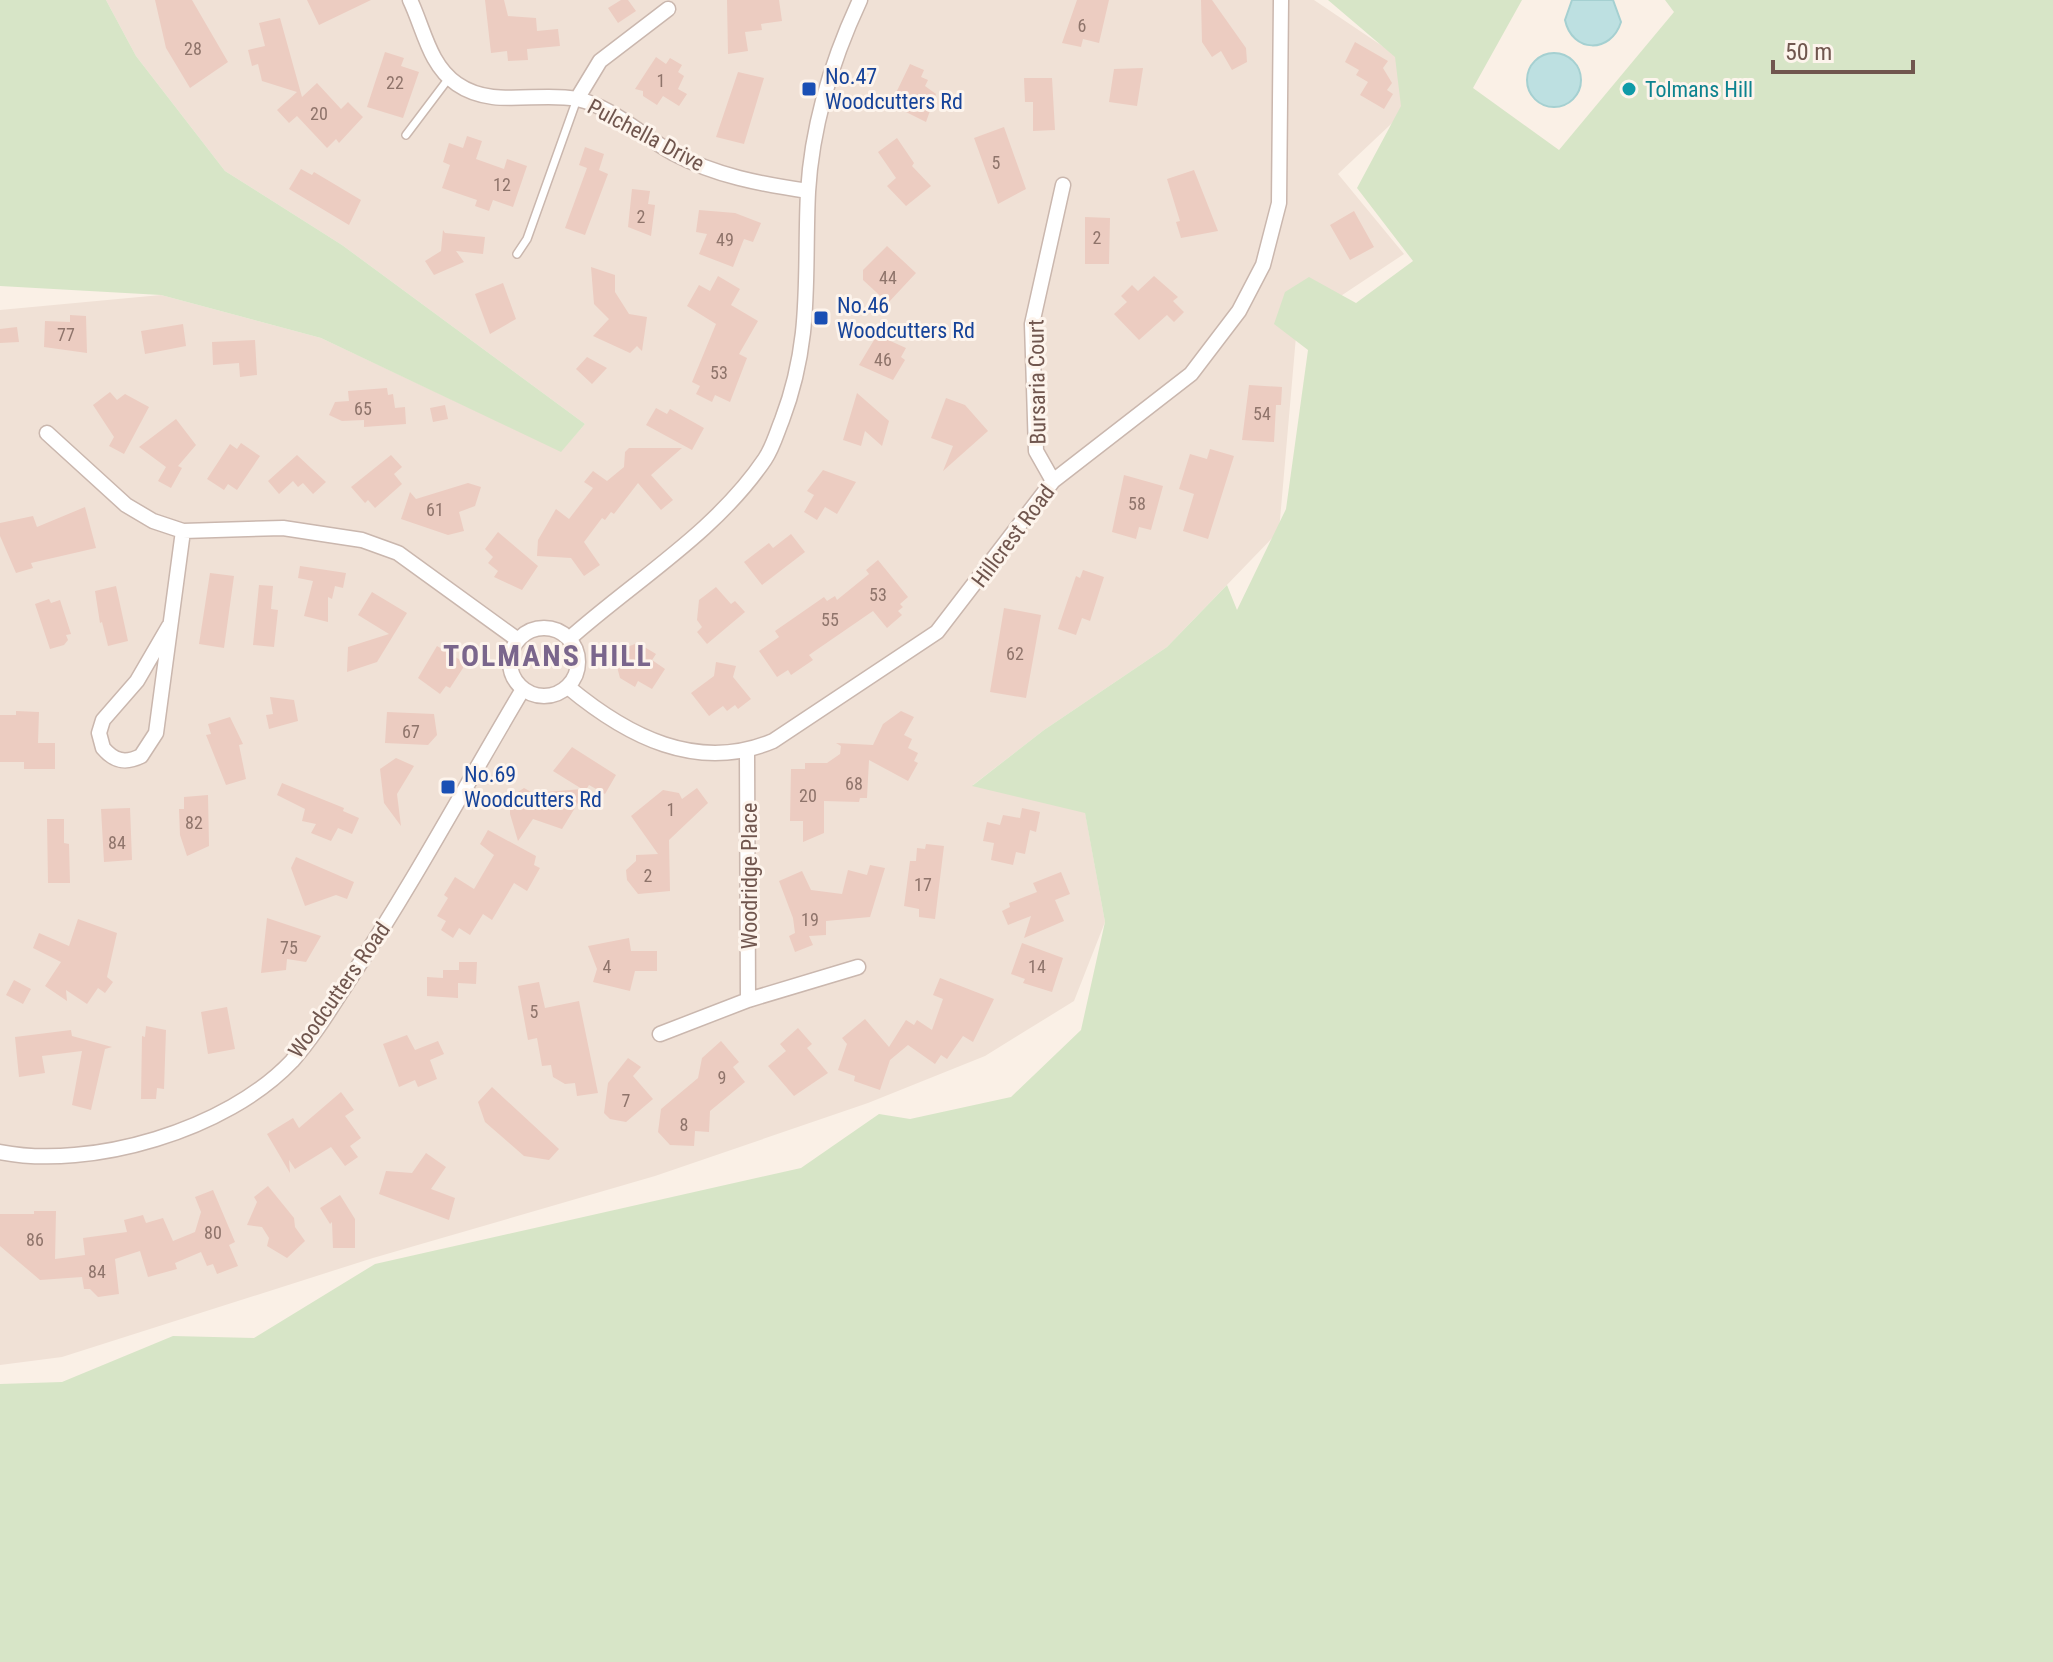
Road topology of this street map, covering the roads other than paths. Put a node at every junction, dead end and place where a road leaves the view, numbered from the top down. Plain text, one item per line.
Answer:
1 (410, 0) edge
2 (860, 0) edge
3 (1281, 0) edge
4 (668, 9) dead end
5 (449, 78) junction
6 (577, 99) junction
7 (406, 135) dead end
8 (1063, 185) dead end
9 (808, 191) junction
10 (517, 254) dead end
11 (47, 433) dead end
12 (1053, 481) junction
13 (183, 531) junction
14 (169, 626) junction
15 (569, 639) junction
16 (518, 640) junction
17 (568, 687) junction
18 (523, 689) junction
19 (747, 752) junction
20 (858, 967) dead end
21 (748, 1000) junction
22 (660, 1034) dead end
23 (0, 1152) edge

1 - 5 street
2 - 9 street
3 - 12 street, Hillcrest Road
4 - 6 street
5 - 6 street, Pulchella Drive
5 - 7 lane
6 - 9 street, Pulchella Drive
6 - 10 lane, Pulchella Drive
8 - 12 street, Bursaria Court
9 - 15 street
11 - 13 street
12 - 19 street, Hillcrest Road
13 - 14 street
13 - 16 street
14 - 14 street
15 - 16 street
15 - 17 street
16 - 18 street
17 - 18 street
17 - 19 street, Hillcrest Road
18 - 23 street, Woodcutters Road
19 - 21 street, Woodridge Place
20 - 21 street
21 - 22 street

